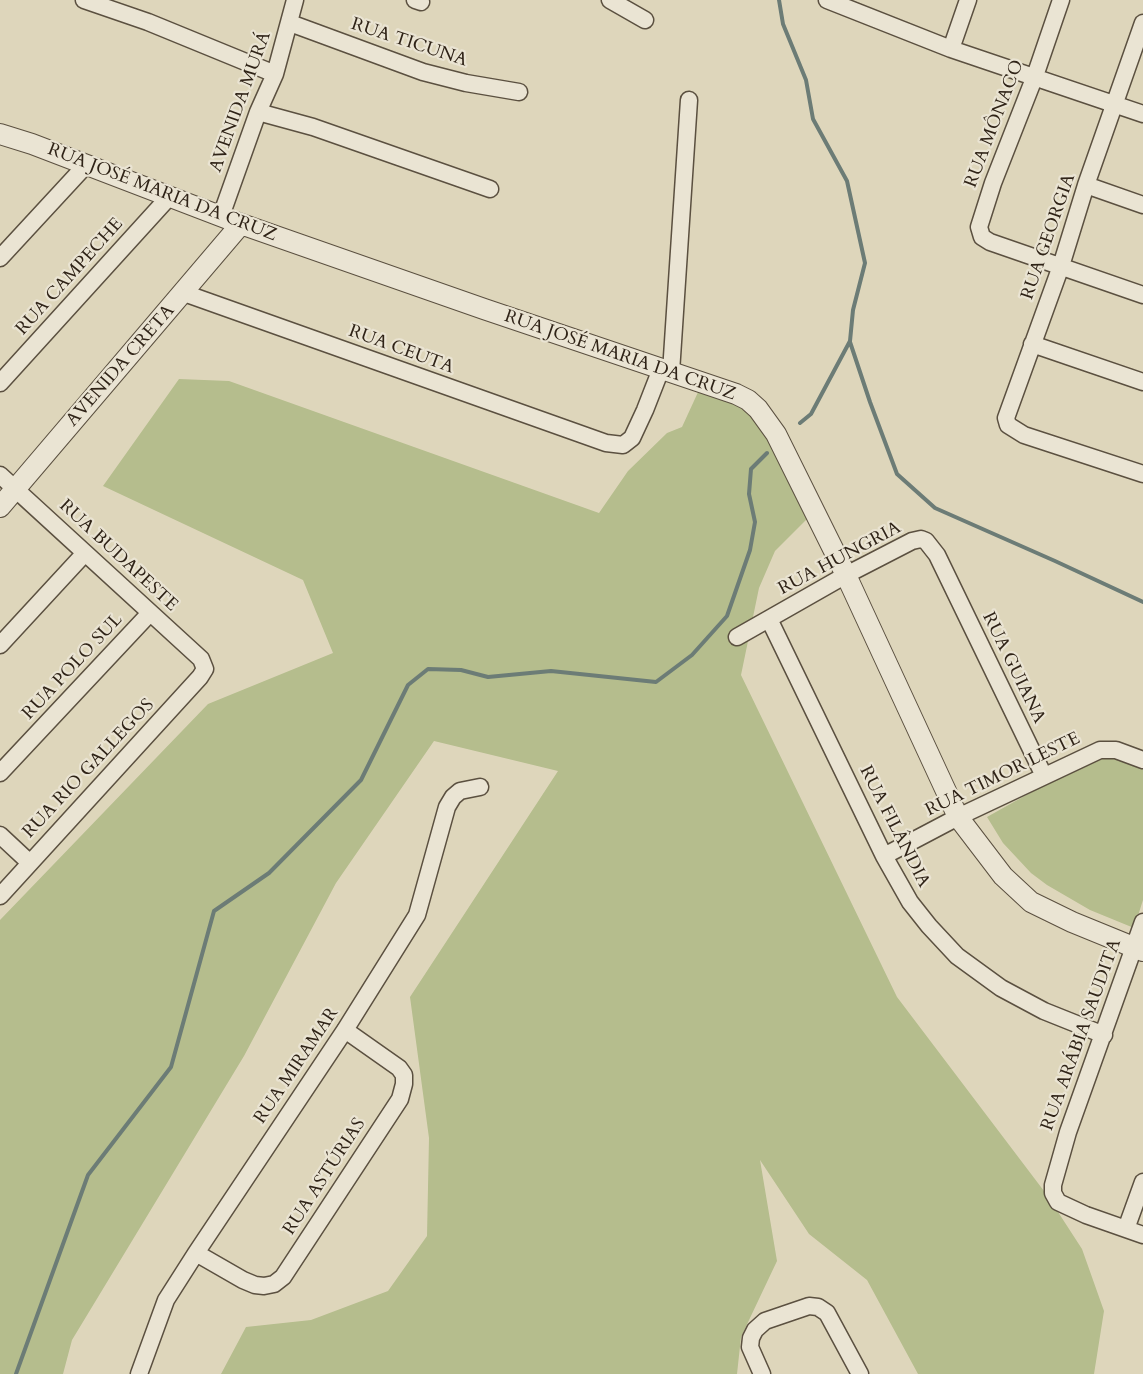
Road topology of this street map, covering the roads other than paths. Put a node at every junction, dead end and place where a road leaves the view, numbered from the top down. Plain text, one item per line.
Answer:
1 (84, 0) edge
2 (295, 0) edge
3 (610, 0) edge
4 (828, 0) edge
5 (968, 0) edge
6 (1062, 0) edge
7 (645, 20) dead end
8 (290, 22) junction
9 (1143, 25) edge
10 (951, 49) junction
11 (275, 74) junction
12 (1035, 76) junction
13 (519, 92) dead end
14 (689, 100) dead end
15 (1115, 104) junction
16 (258, 112) junction
17 (1143, 114) edge
18 (0, 134) edge
19 (86, 165) junction
20 (1086, 185) junction
21 (490, 189) dead end
22 (169, 197) junction
23 (1143, 205) edge
24 (221, 216) junction
25 (241, 224) junction
26 (0, 258) edge
27 (1061, 266) junction
28 (184, 293) junction
29 (1143, 295) edge
30 (1032, 344) junction
31 (666, 370) junction
32 (1143, 382) edge
33 (0, 383) edge
34 (1143, 474) edge
35 (0, 475) edge
36 (16, 490) junction
37 (0, 507) edge
38 (86, 553) junction
39 (846, 575) junction
40 (946, 576) joint
41 (150, 613) junction
42 (769, 619) junction
43 (737, 637) dead end
44 (0, 645) edge
45 (205, 669) joint
46 (1143, 760) edge
47 (0, 773) edge
48 (1044, 776) junction
49 (480, 787) dead end
50 (958, 817) junction
51 (0, 835) edge
52 (884, 856) junction
53 (30, 863) junction
54 (0, 896) edge
55 (1143, 922) edge
56 (1138, 950) edge
57 (345, 1030) junction
58 (1104, 1035) junction
59 (1143, 1182) edge
60 (1126, 1229) junction
61 (1143, 1235) edge
62 (196, 1253) junction
63 (139, 1374) edge
64 (762, 1374) edge
65 (860, 1374) edge

1 - 11 street
2 - 8 street, AVENIDA MURÁ
3 - 7 street
4 - 10 street
5 - 10 street
6 - 12 street, RUA MÔNACO
8 - 11 street, AVENIDA MURÁ
8 - 13 street, RUA TICUNA
9 - 15 street, RUA GEORGIA
10 - 12 street
11 - 16 street, AVENIDA MURÁ
12 - 15 street
12 - 27 street, RUA MÔNACO
14 - 31 street
15 - 17 street
15 - 20 street, RUA GEORGIA
16 - 21 street
16 - 24 street, AVENIDA MURÁ
18 - 19 street, RUA JOSÉ MARIA DA CRUZ
19 - 22 street, RUA JOSÉ MARIA DA CRUZ
19 - 26 street
20 - 23 street
20 - 27 street, RUA GEORGIA
22 - 24 street, RUA JOSÉ MARIA DA CRUZ
22 - 33 street, RUA CAMPECHE
24 - 25 street, RUA JOSÉ MARIA DA CRUZ
25 - 28 street, AVENIDA CRETA
25 - 31 street, RUA JOSÉ MARIA DA CRUZ
27 - 29 street
27 - 30 street, RUA GEORGIA
28 - 31 street, RUA CEUTA
28 - 36 street, AVENIDA CRETA
30 - 32 street
30 - 34 street, RUA GEORGIA
31 - 39 street, RUA JOSÉ MARIA DA CRUZ
35 - 36 street, RUA BUDAPESTE
36 - 37 street, AVENIDA CRETA
36 - 38 street, RUA BUDAPESTE
38 - 41 street, RUA BUDAPESTE
38 - 44 street
39 - 40 street, RUA HUNGRIA
39 - 42 street, RUA HUNGRIA
39 - 50 street, RUA JOSÉ MARIA DA CRUZ
40 - 48 street, RUA GUIANA
41 - 45 street, RUA BUDAPESTE
41 - 47 street, RUA POLO SUL
42 - 43 street, RUA HUNGRIA
42 - 52 street, RUA FILÂNDIA
45 - 53 street, RUA RIO GALLEGOS
46 - 48 street, RUA TIMOR LESTE
48 - 50 street, RUA TIMOR LESTE
49 - 57 street, RUA MIRAMAR
50 - 52 street, RUA TIMOR LESTE
50 - 56 street, RUA JOSÉ MARIA DA CRUZ
51 - 53 street
52 - 58 street, RUA FILÂNDIA
53 - 54 street, RUA RIO GALLEGOS
55 - 56 street, RUA ARÁBIA SAUDITA
56 - 58 street, RUA ARÁBIA SAUDITA
57 - 62 street, RUA MIRAMAR
57 - 62 street, RUA ASTÚRIAS
58 - 60 street, RUA ARÁBIA SAUDITA
59 - 60 street
60 - 61 street, RUA ARÁBIA SAUDITA
62 - 63 street, RUA MIRAMAR
64 - 65 street

